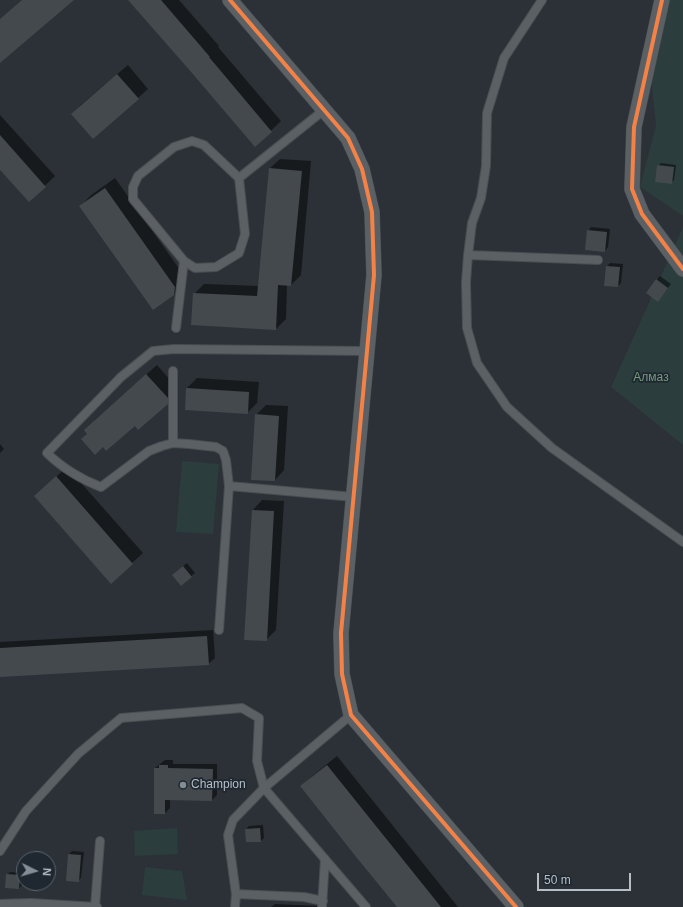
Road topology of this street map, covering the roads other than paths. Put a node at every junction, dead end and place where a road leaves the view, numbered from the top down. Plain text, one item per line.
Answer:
1 (230, 0) edge
2 (542, 0) edge
3 (662, 0) edge
4 (324, 110) junction
5 (239, 178) junction
6 (468, 255) junction
7 (598, 260) dead end
8 (184, 262) junction
9 (683, 269) edge
10 (176, 328) dead end
11 (367, 351) junction
12 (173, 371) dead end
13 (173, 443) junction
14 (229, 486) junction
15 (354, 496) junction
16 (683, 542) edge
17 (219, 630) dead end
18 (351, 715) junction
19 (264, 788) junction
20 (100, 841) dead end
21 (0, 851) edge
22 (325, 859) junction
23 (236, 894) junction
24 (0, 904) edge
25 (323, 904) edge
26 (31, 905) edge
27 (96, 907) edge
28 (235, 907) edge
29 (366, 907) edge
30 (516, 907) edge

1 - 4 street
2 - 6 lane
3 - 9 street
4 - 5 lane
4 - 11 street
5 - 8 lane
5 - 8 lane
6 - 7 lane
6 - 16 lane
8 - 10 lane
11 - 13 lane
11 - 15 street
12 - 13 lane
13 - 14 lane
14 - 15 lane
14 - 17 lane
15 - 18 street
18 - 19 lane
18 - 30 street
19 - 21 lane
19 - 22 lane
19 - 23 lane
20 - 27 lane
22 - 25 lane
22 - 29 lane
23 - 25 lane
23 - 28 lane
24 - 26 lane
26 - 27 lane

